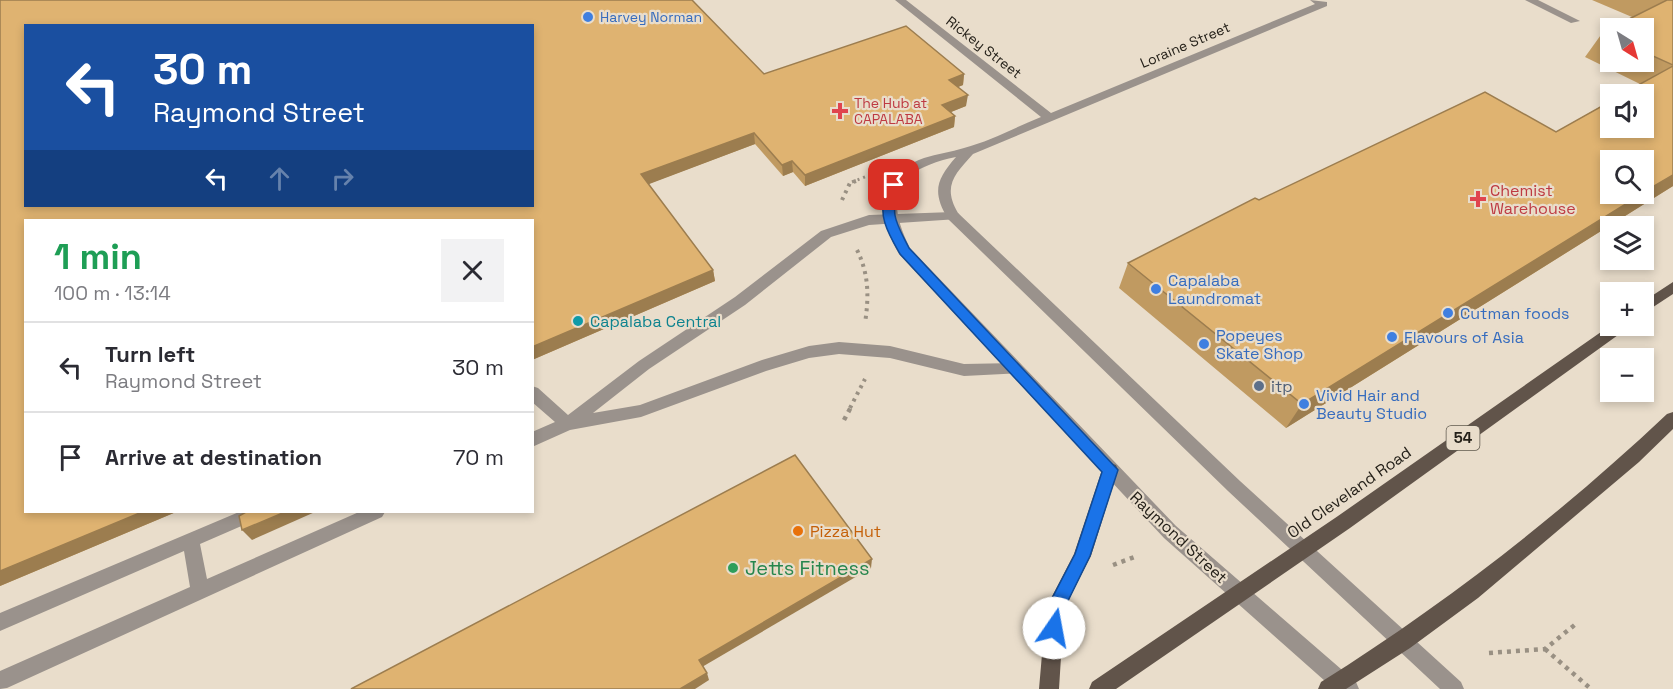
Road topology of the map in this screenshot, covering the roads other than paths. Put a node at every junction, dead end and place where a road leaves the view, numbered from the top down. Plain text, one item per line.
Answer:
1 (900, 0) edge
2 (1530, 0) edge
3 (1324, 1) edge
4 (1575, 21) dead end
5 (1050, 118) junction
6 (969, 151) junction
7 (953, 216) junction
8 (888, 218) junction
9 (1673, 288) edge
10 (1654, 301) edge
11 (1606, 336) edge
12 (1016, 369) junction
13 (534, 394) edge
14 (1673, 419) edge
15 (568, 424) junction
16 (534, 439) edge
17 (1110, 470) junction
18 (374, 513) edge
19 (247, 516) edge
20 (191, 541) junction
21 (1304, 549) junction
22 (200, 591) junction
23 (1239, 594) junction
24 (0, 622) edge
25 (1403, 641) junction
26 (0, 681) edge
27 (1339, 686) edge
28 (1049, 689) edge
29 (1099, 689) edge
30 (1454, 689) edge

1 - 5 street, Rickey Street
2 - 4 street
3 - 5 street, Loraine Street
5 - 6 street
6 - 7 street
6 - 8 street
7 - 8 street
7 - 21 street
8 - 12 street, Raymond Street
8 - 15 street
9 - 10 main road
11 - 21 main road, Old Cleveland Road / 54
12 - 15 street
12 - 17 street, Raymond Street
13 - 15 street
14 - 25 main road
15 - 16 street
17 - 23 street, Raymond Street
17 - 28 main road
18 - 22 street
19 - 20 street
20 - 22 street
20 - 24 street
21 - 23 main road, Old Cleveland Road / 54
21 - 25 street
22 - 26 street
23 - 27 street, Raymond Street
23 - 29 main road, Old Cleveland Road / 54
25 - 27 main road
25 - 30 street

